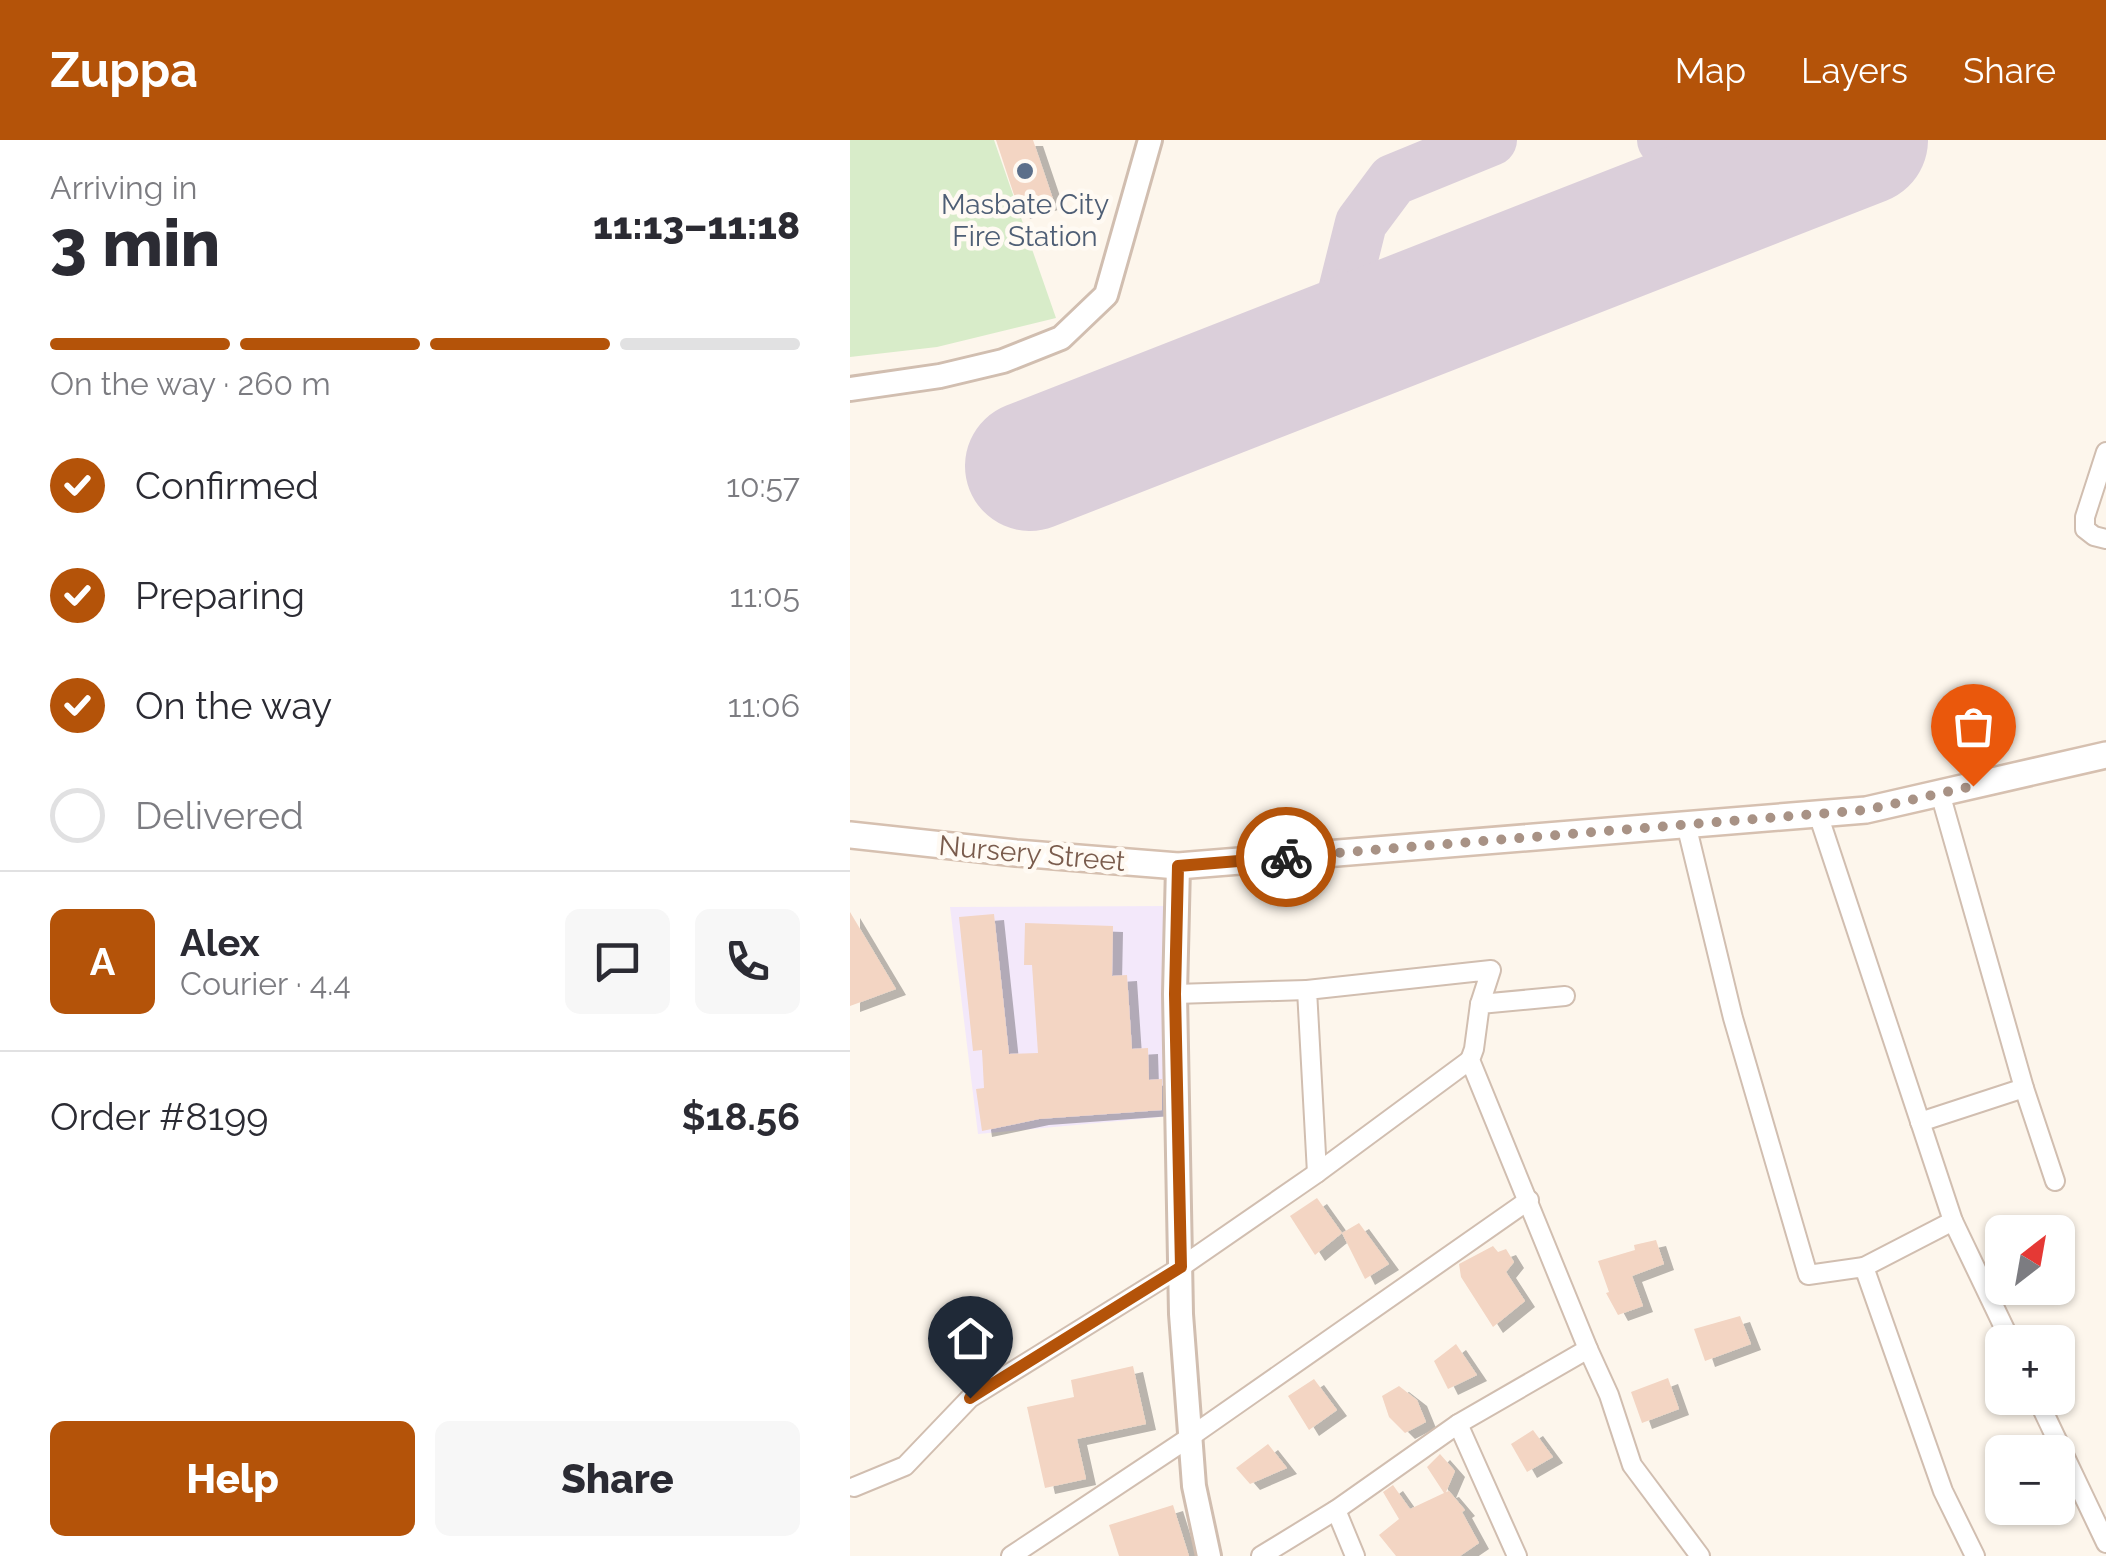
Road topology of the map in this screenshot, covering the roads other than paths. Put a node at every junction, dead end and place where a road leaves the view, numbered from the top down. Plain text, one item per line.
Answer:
1 (1150, 140) edge
2 (850, 390) edge
3 (2106, 452) edge
4 (2106, 539) edge
5 (2106, 755) edge
6 (1940, 793) junction
7 (1818, 814) junction
8 (1686, 824) junction
9 (850, 835) edge
10 (1178, 866) junction
11 (1308, 990) junction
12 (1175, 994) junction
13 (1565, 996) dead end
14 (1480, 1004) junction
15 (1470, 1060) junction
16 (2024, 1088) junction
17 (1920, 1122) junction
18 (1317, 1174) junction
19 (2056, 1181) dead end
20 (1529, 1200) junction
21 (1953, 1221) junction
22 (1181, 1267) junction
23 (1864, 1267) junction
24 (2003, 1325) edge
25 (1588, 1349) junction
26 (2045, 1415) edge
27 (1458, 1424) junction
28 (1190, 1437) junction
29 (854, 1488) dead end
30 (1336, 1510) junction
31 (2106, 1543) edge
32 (1011, 1556) edge
33 (1209, 1556) edge
34 (1261, 1556) edge
35 (1354, 1556) edge
36 (1517, 1556) edge
37 (1700, 1556) edge
38 (1975, 1556) edge

1 - 2 street
3 - 4 street
5 - 6 main road, Nursery Street
6 - 7 main road, Nursery Street
6 - 16 street
7 - 8 main road, Nursery Street
7 - 17 street
8 - 10 main road, Nursery Street
8 - 23 street
9 - 10 main road, Nursery Street
10 - 12 street
11 - 12 street
11 - 14 street
11 - 18 street
12 - 22 street
13 - 14 street
14 - 15 street
15 - 18 street
15 - 20 street
16 - 17 street
16 - 19 street
17 - 21 street
18 - 22 street
20 - 25 street
20 - 28 street
21 - 23 street
21 - 24 street
22 - 28 street
22 - 29 street
23 - 38 street
25 - 27 street
25 - 37 street
26 - 31 street
27 - 30 street
27 - 36 street
28 - 32 street
28 - 33 street
30 - 34 street
30 - 35 street

